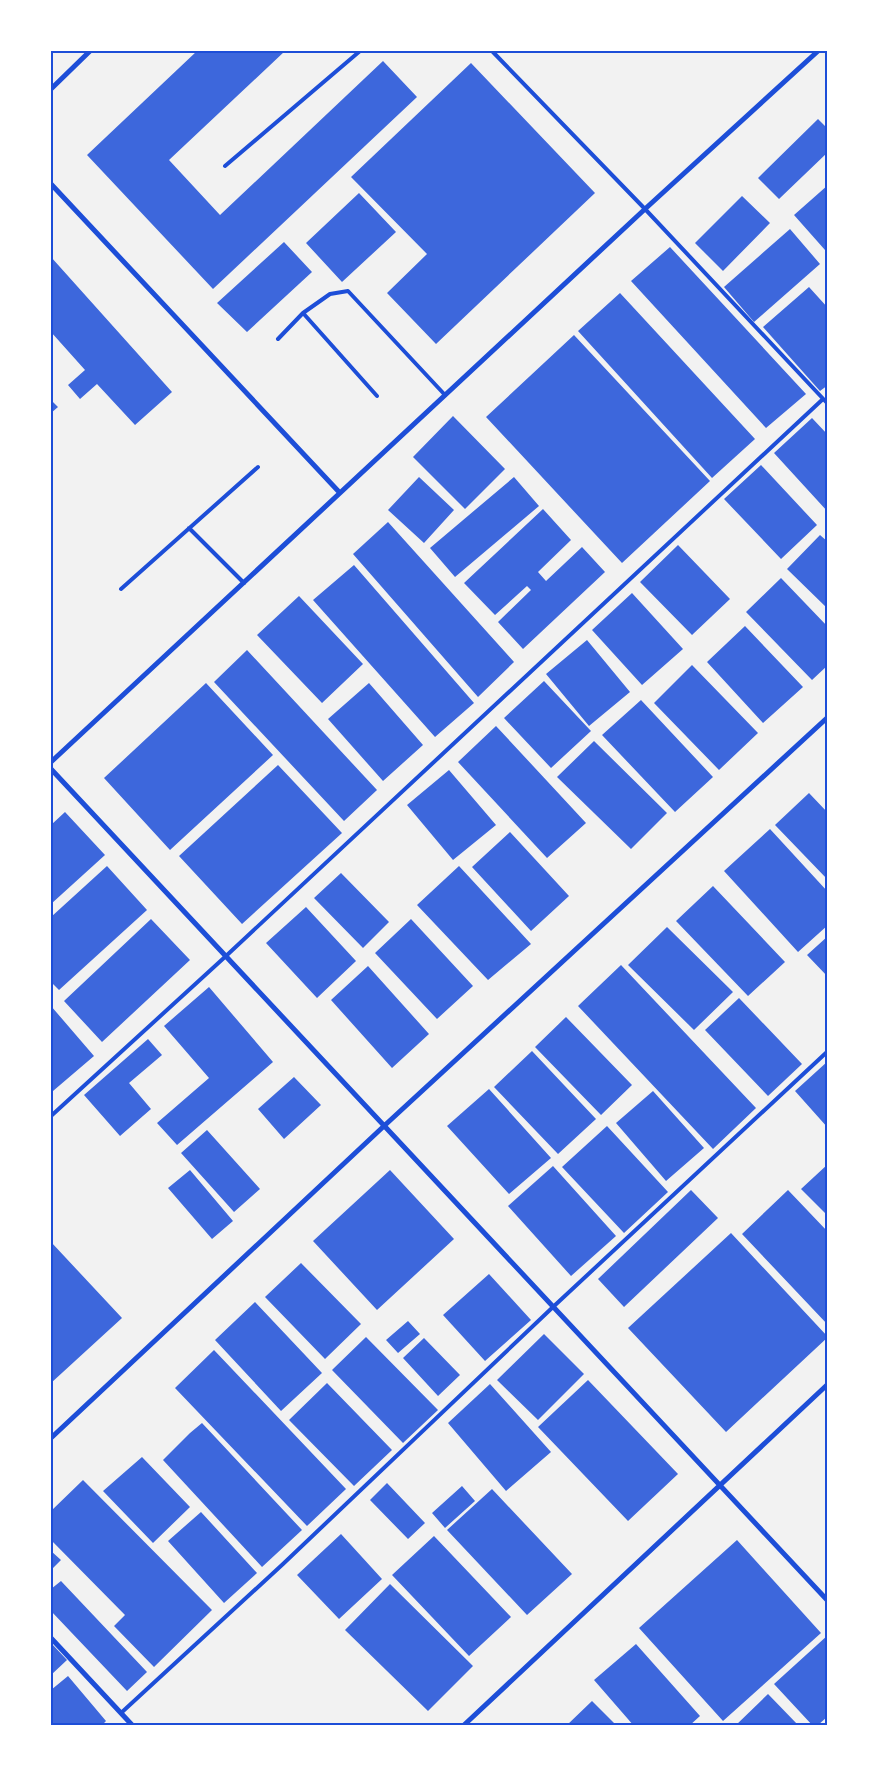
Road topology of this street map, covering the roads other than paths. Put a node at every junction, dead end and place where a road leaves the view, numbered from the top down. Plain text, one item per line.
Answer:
1 (90, 51) edge
2 (360, 51) edge
3 (492, 51) edge
4 (818, 51) edge
5 (51, 88) edge
6 (225, 166) dead end
7 (51, 184) edge
8 (645, 209) junction
9 (303, 314) junction
10 (278, 339) dead end
11 (445, 395) junction
12 (377, 396) dead end
13 (823, 399) junction
14 (828, 404) edge
15 (258, 467) dead end
16 (340, 493) junction
17 (189, 528) junction
18 (244, 583) junction
19 (121, 589) dead end
20 (828, 717) edge
21 (51, 762) edge
22 (51, 769) edge
23 (226, 956) junction
24 (828, 1051) edge
25 (51, 1116) edge
26 (384, 1126) junction
27 (553, 1307) junction
28 (828, 1384) edge
29 (51, 1438) edge
30 (719, 1485) junction
31 (828, 1601) edge
32 (51, 1638) edge
33 (121, 1713) junction
34 (133, 1726) edge
35 (463, 1726) edge

1 - 5 street
2 - 6 lane
3 - 8 lane
4 - 8 street
7 - 16 street
8 - 11 street
8 - 13 lane
9 - 10 lane
9 - 11 lane
9 - 12 lane
11 - 16 street
13 - 14 lane
13 - 23 lane
15 - 17 lane
16 - 18 street
17 - 18 lane
17 - 19 lane
18 - 21 street
20 - 26 street
22 - 23 street
23 - 25 lane
23 - 26 street
24 - 27 lane
26 - 27 street
26 - 29 street
27 - 30 street
27 - 33 lane
28 - 30 street
30 - 31 street
30 - 35 street
32 - 33 street
33 - 34 street

